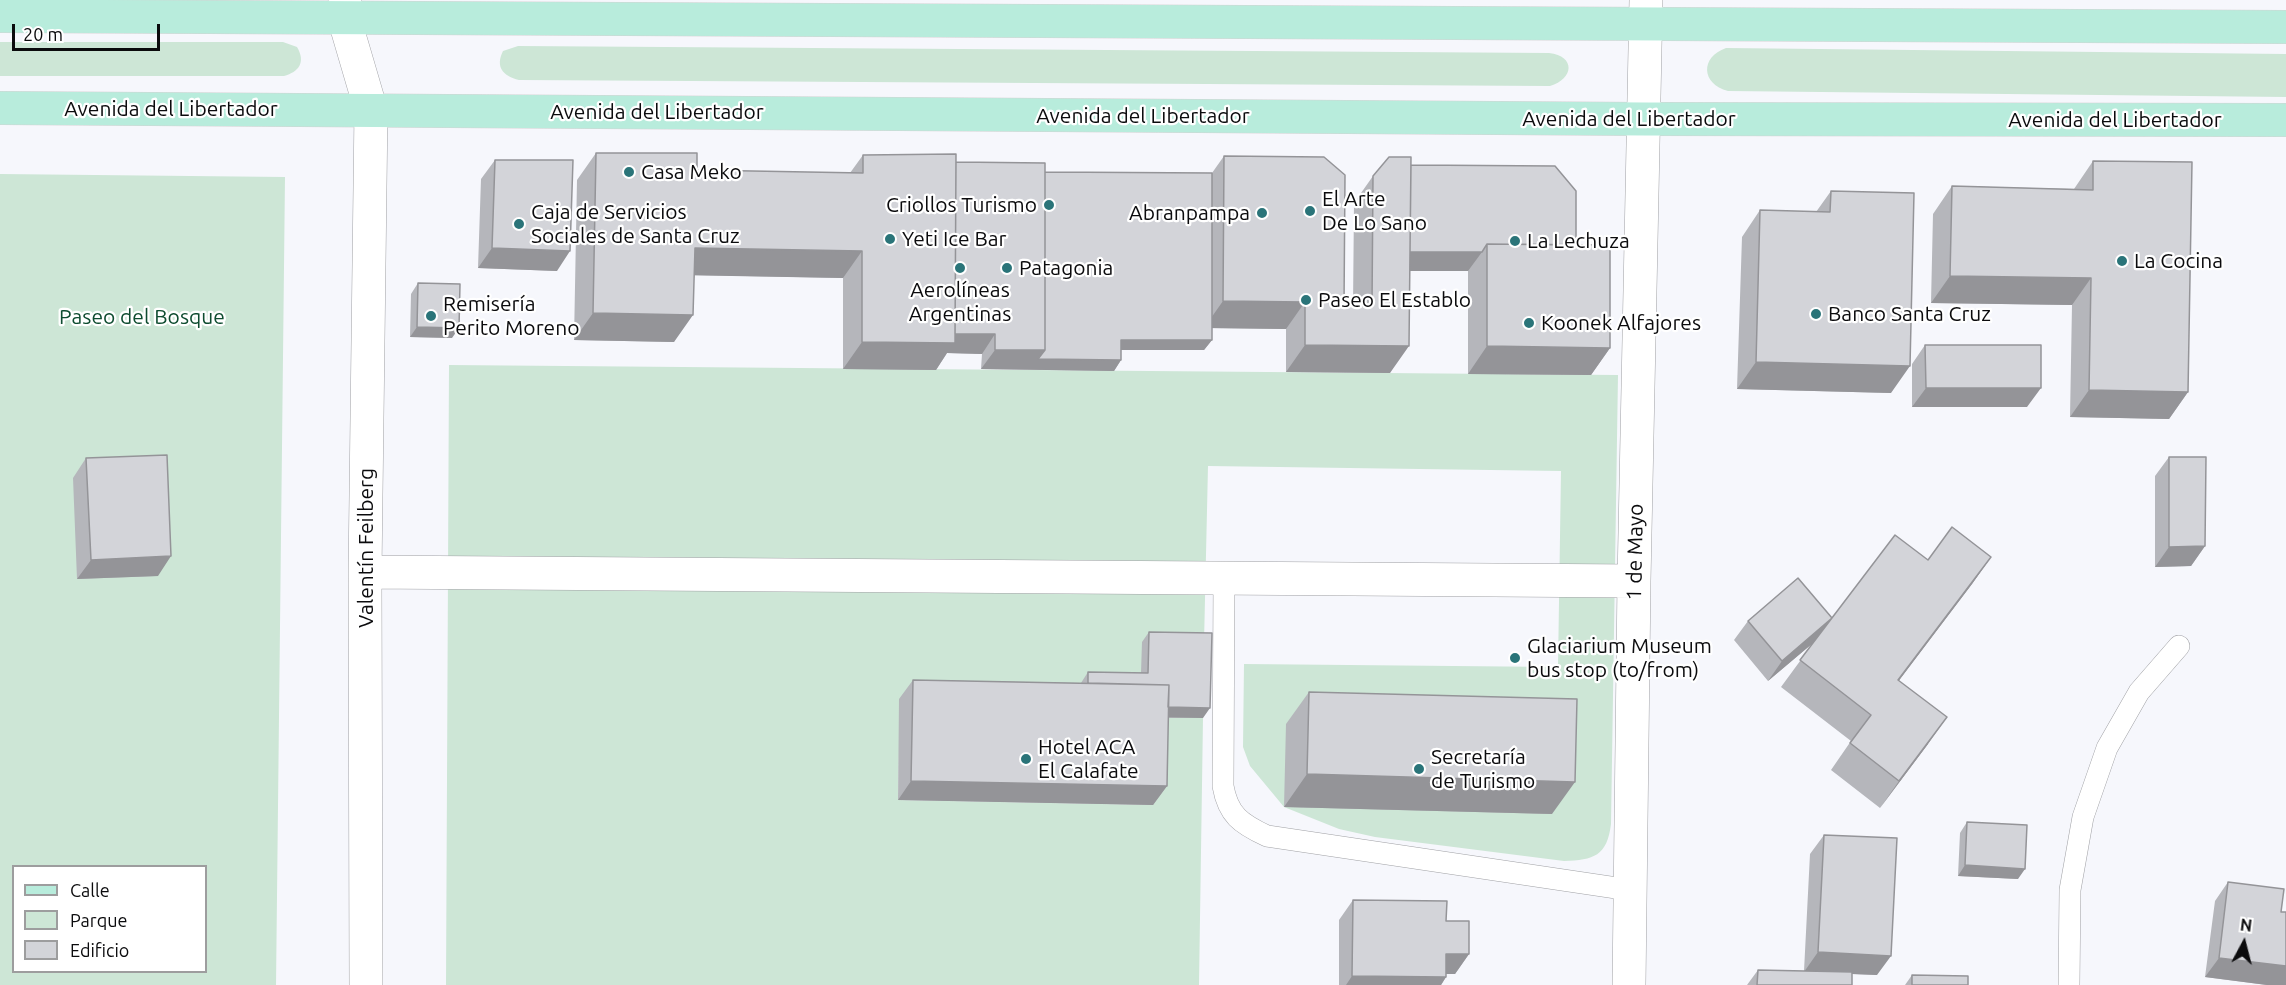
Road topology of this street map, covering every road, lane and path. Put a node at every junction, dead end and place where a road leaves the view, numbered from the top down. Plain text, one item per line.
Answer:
1 (344, 9) edge
2 (1646, 12) edge
3 (0, 16) edge
4 (2286, 27) edge
5 (0, 108) edge
6 (371, 110) junction
7 (1645, 119) junction
8 (2286, 120) edge
9 (365, 572) junction
10 (1224, 578) junction
11 (1634, 581) junction
12 (2179, 646) dead end
13 (1630, 890) junction
14 (366, 985) edge
15 (1629, 985) edge
16 (2069, 985) edge

1 - 2 main road
1 - 3 main road
1 - 6 street, Valentín Feilberg
2 - 4 main road
2 - 7 street, 1 de Mayo
5 - 6 main road, Avenida del Libertador
6 - 7 main road, Avenida del Libertador
6 - 9 street, Valentín Feilberg
7 - 8 main road, Avenida del Libertador
7 - 11 street, 1 de Mayo
9 - 10 street
9 - 14 street, Valentín Feilberg
10 - 11 street
10 - 13 lane
11 - 13 street, 1 de Mayo
12 - 16 lane
13 - 15 street, 1 de Mayo

